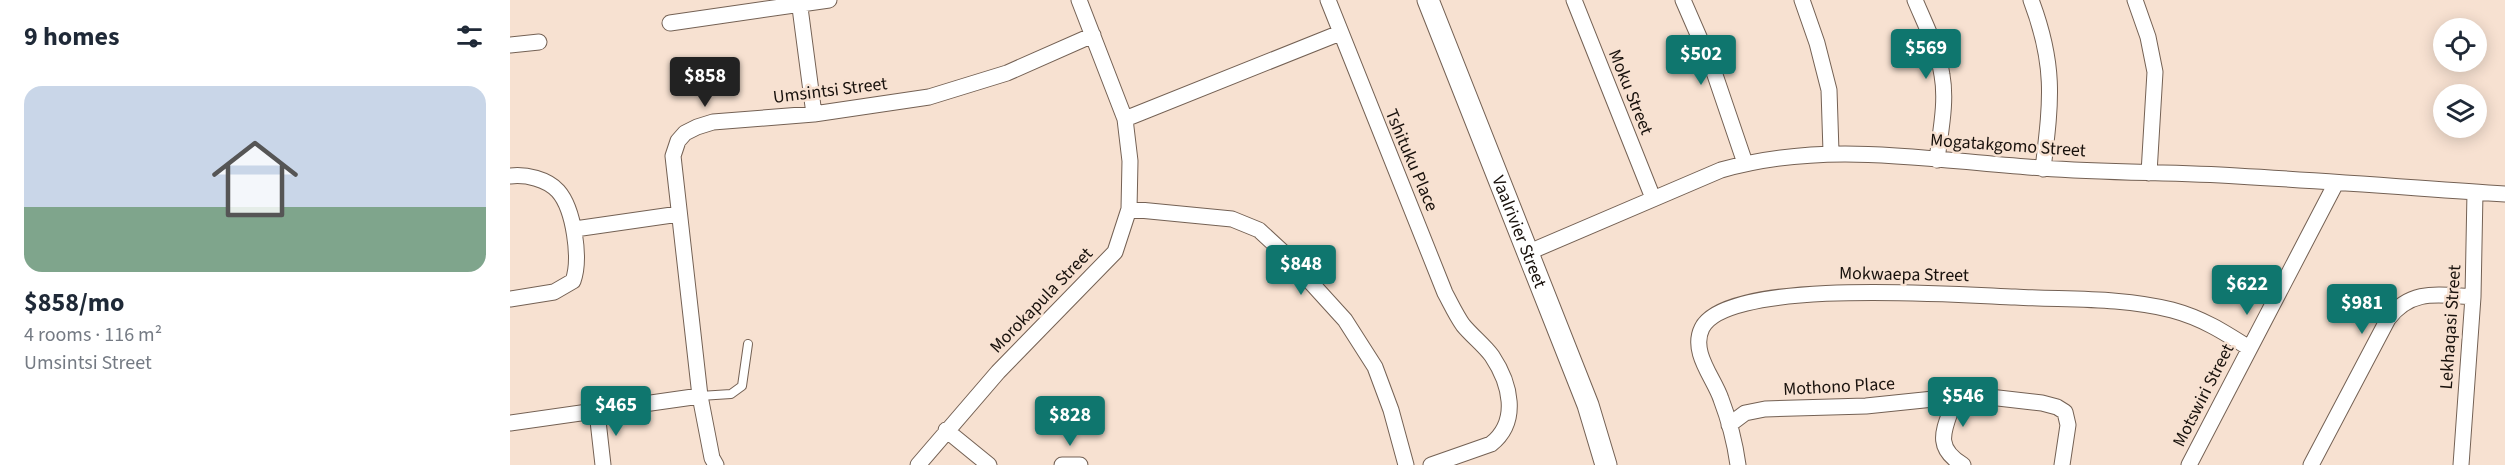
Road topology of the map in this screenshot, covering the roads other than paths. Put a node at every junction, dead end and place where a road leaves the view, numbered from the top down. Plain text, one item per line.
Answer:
1 (829, 0) edge
2 (1079, 0) edge
3 (1328, 0) edge
4 (1428, 0) edge
5 (1574, 0) edge
6 (1683, 0) edge
7 (1802, 0) edge
8 (1915, 0) edge
9 (2031, 0) edge
10 (2135, 0) edge
11 (800, 2) edge
12 (670, 22) dead end
13 (1340, 33) junction
14 (1093, 35) junction
15 (539, 42) dead end
16 (510, 45) edge
17 (814, 114) junction
18 (1125, 119) junction
19 (1831, 152) junction
20 (1937, 160) junction
21 (1745, 163) junction
22 (2043, 169) junction
23 (2149, 173) junction
24 (510, 176) edge
25 (2336, 183) junction
26 (2475, 192) junction
27 (2505, 194) edge
28 (1653, 198) junction
29 (1129, 209) junction
30 (679, 214) junction
31 (575, 229) junction
32 (1527, 253) junction
33 (2473, 297) junction
34 (510, 299) edge
35 (748, 344) dead end
36 (2248, 348) junction
37 (1956, 395) junction
38 (700, 396) junction
39 (597, 412) junction
40 (510, 423) edge
41 (1729, 425) junction
42 (946, 430) junction
43 (603, 465) edge
44 (716, 465) edge
45 (918, 465) edge
46 (989, 465) edge
47 (1062, 465) edge
48 (1080, 465) edge
49 (1406, 465) edge
50 (1431, 465) edge
51 (1606, 465) edge
52 (1738, 465) edge
53 (1963, 465) edge
54 (2062, 465) edge
55 (2189, 465) edge
56 (2311, 465) edge
57 (2461, 465) edge

1 - 11 street
2 - 14 street, Morokapula Street
3 - 13 street, Tshituku Place
4 - 32 street, Vaalrivier Street
5 - 28 street, Moku Street
6 - 21 street
7 - 19 street
8 - 20 street
9 - 22 street
10 - 23 street
11 - 12 street
11 - 17 street
13 - 18 street
13 - 50 street, Tshituku Place
14 - 17 street, Umsintsi Street
14 - 18 street, Morokapula Street
15 - 16 street
17 - 30 street, Umsintsi Street
18 - 29 street, Morokapula Street
19 - 20 street, Mogatakgomo Street
19 - 21 street, Mogatakgomo Street
20 - 22 street, Mogatakgomo Street
21 - 28 street, Mogatakgomo Street
22 - 23 street, Mogatakgomo Street
23 - 25 street, Mogatakgomo Street
24 - 31 street
25 - 26 street, Mogatakgomo Street
25 - 36 street, Motswiri Street
26 - 27 street, Mogatakgomo Street
26 - 33 street, Lekhaqasi Street
28 - 32 street, Mogatakgomo Street
29 - 42 street, Morokapula Street
29 - 49 street
30 - 31 street
30 - 38 street, Umsintsi Street
31 - 34 street
32 - 51 street, Vaalrivier Street
33 - 56 street
33 - 57 street, Lekhaqasi Street
35 - 38 lane
36 - 41 street, Mokwaepa Street
36 - 55 street, Motswiri Street
37 - 41 street, Mothono Place
37 - 53 street
37 - 54 street, Mothono Place
38 - 39 street
38 - 44 street, Umsintsi Street
39 - 40 street
39 - 43 street
41 - 52 street, Mokwaepa Street
42 - 45 street, Morokapula Street
42 - 46 street
47 - 48 street

